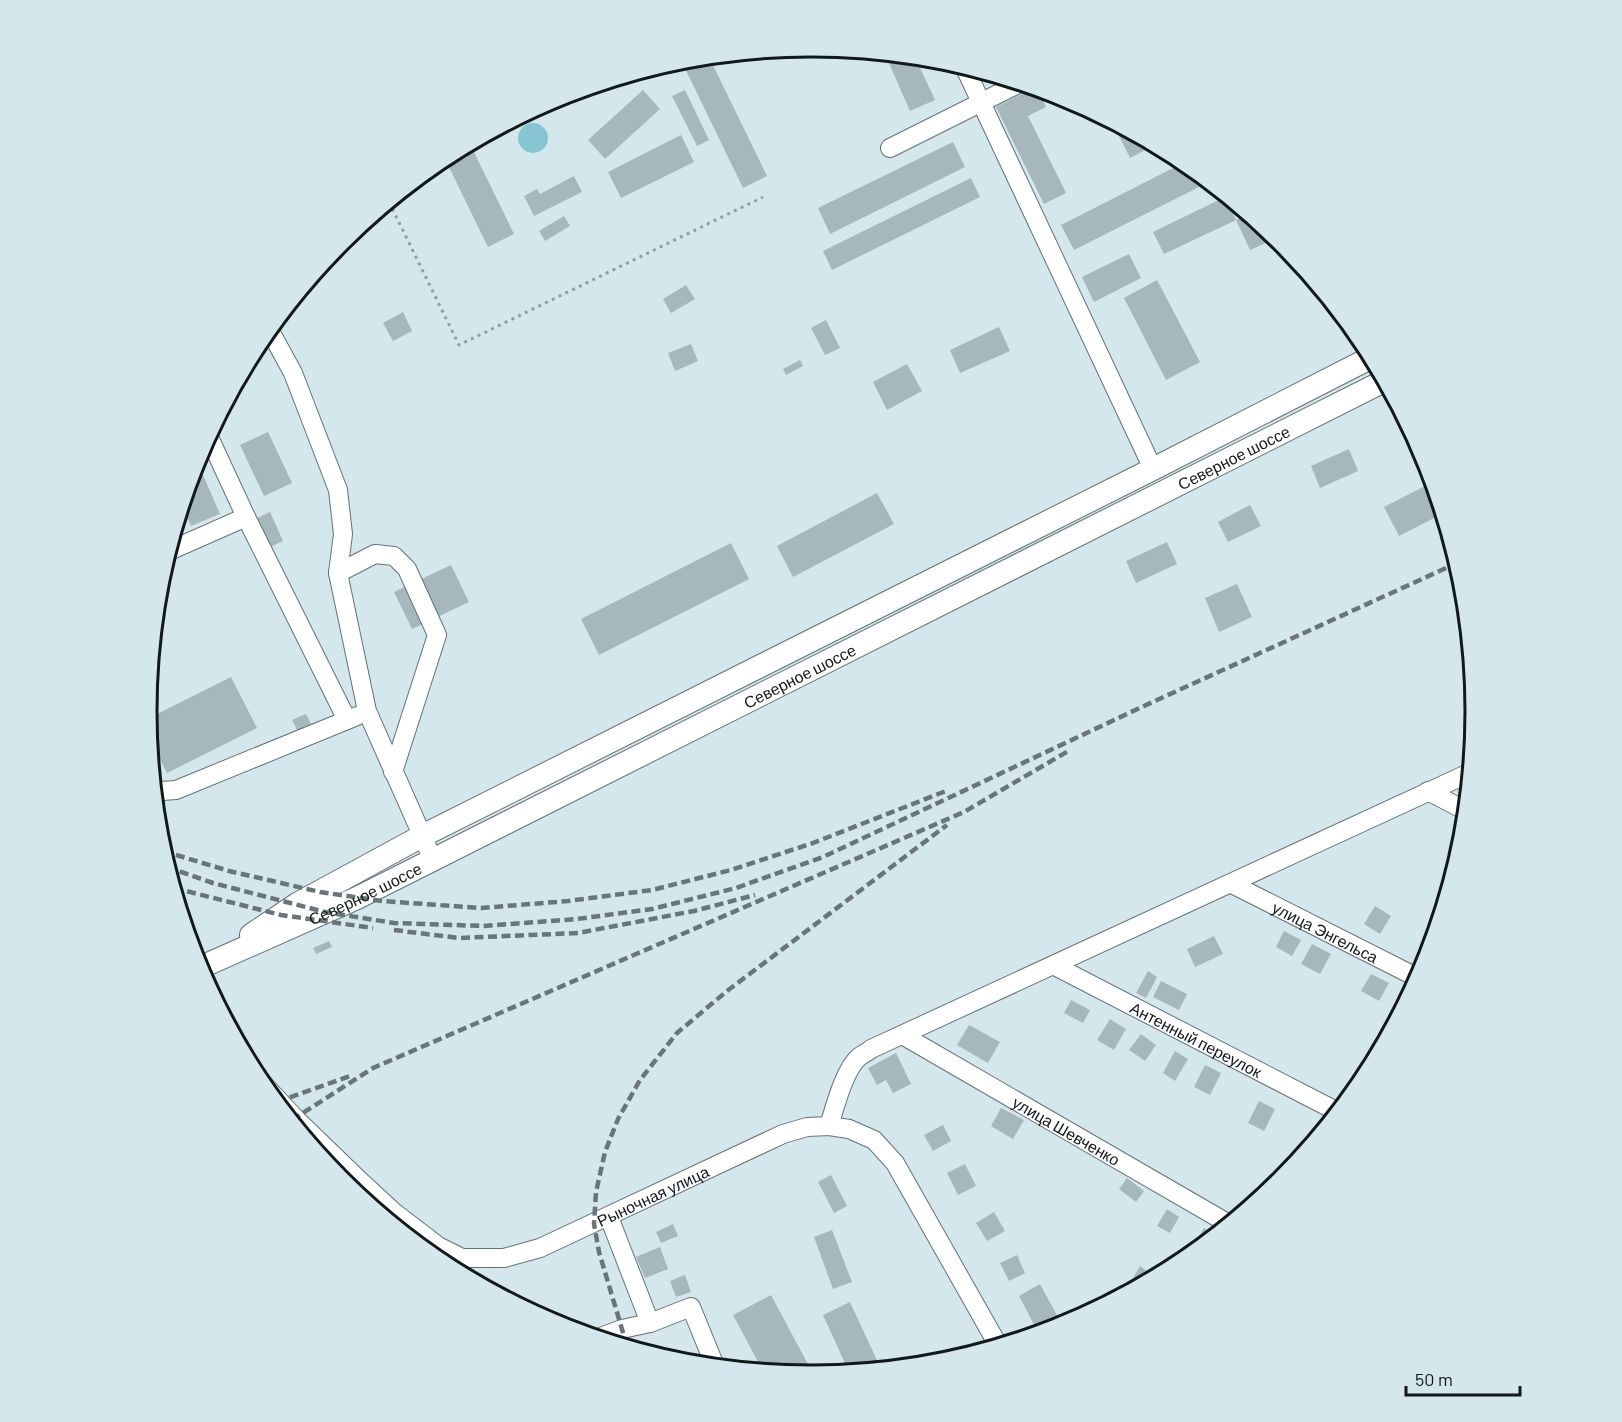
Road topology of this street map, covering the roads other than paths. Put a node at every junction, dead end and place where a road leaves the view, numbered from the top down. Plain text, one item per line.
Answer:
1 (969, 77) edge
2 (1010, 88) edge
3 (982, 103) junction
4 (890, 148) dead end
5 (274, 338) edge
6 (1363, 362) edge
7 (1377, 384) edge
8 (213, 446) edge
9 (1153, 470) junction
10 (1165, 492) junction
11 (246, 517) junction
12 (178, 547) edge
13 (338, 573) junction
14 (367, 711) junction
15 (347, 720) junction
16 (393, 772) junction
17 (1461, 777) edge
18 (162, 790) edge
19 (1428, 791) junction
20 (1457, 806) edge
21 (422, 836) junction
22 (433, 860) junction
23 (1232, 884) junction
24 (209, 966) edge
25 (1055, 966) junction
26 (209, 967) edge
27 (1409, 974) edge
28 (904, 1036) junction
29 (1331, 1108) edge
30 (828, 1126) junction
31 (315, 1137) edge
32 (609, 1217) junction
33 (1222, 1220) edge
34 (462, 1258) junction
35 (457, 1260) edge
36 (650, 1323) junction
37 (611, 1333) edge
38 (994, 1338) edge
39 (711, 1357) edge

1 - 3 street
2 - 3 street
3 - 4 street
3 - 9 street
5 - 13 street
6 - 9 main road, Северное шоссе
7 - 10 main road, Северное шоссе
8 - 11 street
9 - 10 main road
9 - 21 main road, Северное шоссе
10 - 22 main road, Северное шоссе
11 - 12 street
11 - 15 street
13 - 14 street
13 - 16 street
14 - 15 street
14 - 16 street
15 - 18 street
16 - 21 street
17 - 19 street
19 - 20 street
19 - 23 street
21 - 22 street
21 - 24 main road, Северное шоссе
22 - 26 main road, Северное шоссе
23 - 25 street
23 - 27 street, улица Энгельса
25 - 28 street
25 - 29 street, Антенный переулок
28 - 30 street
28 - 33 street, улица Шевченко
30 - 32 street, Рыночная улица
30 - 38 street, Рыночная улица
31 - 34 street, Рыночная улица
32 - 34 street, Рыночная улица
32 - 36 street
34 - 35 street
36 - 37 street
36 - 39 street

